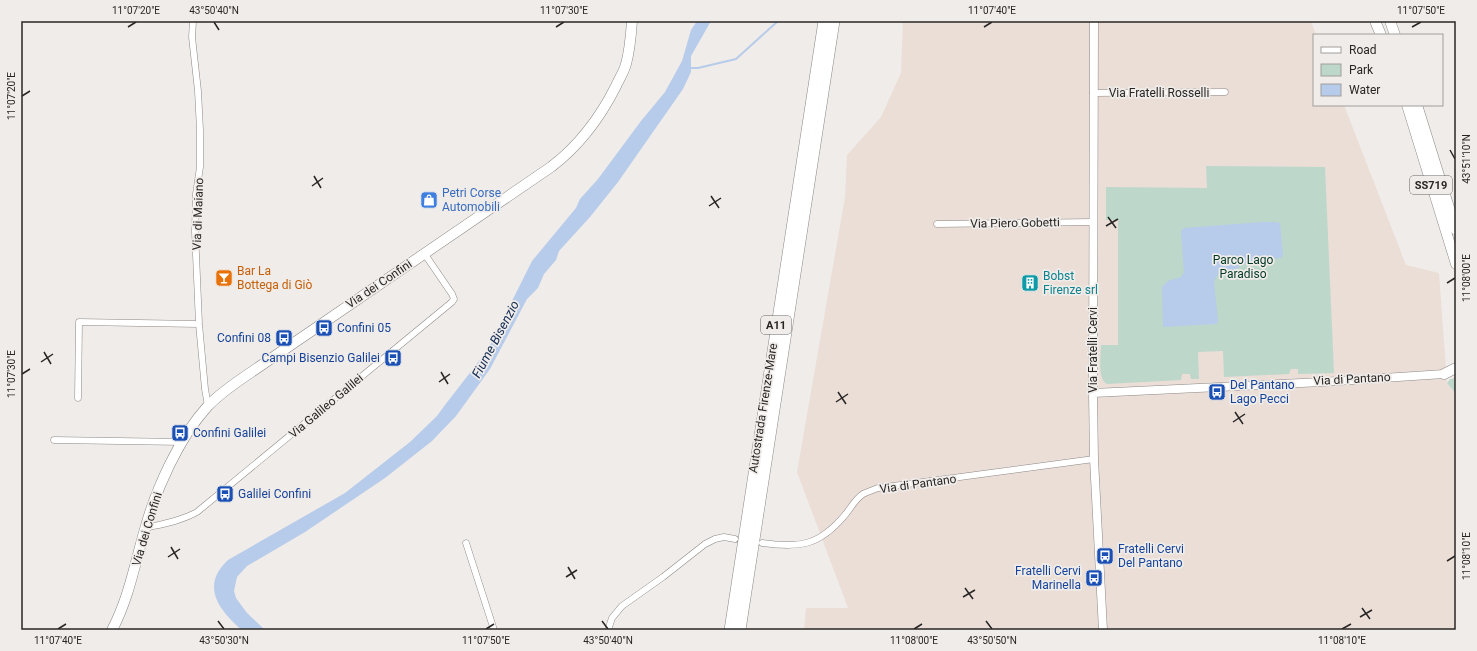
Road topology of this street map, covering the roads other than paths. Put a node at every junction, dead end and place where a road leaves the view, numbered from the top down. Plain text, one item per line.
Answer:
1 (193, 21) edge
2 (629, 21) edge
3 (632, 21) edge
4 (824, 21) edge
5 (834, 21) edge
6 (1094, 21) edge
7 (1375, 21) edge
8 (1382, 21) edge
9 (1390, 21) edge
10 (1396, 21) edge
11 (1381, 34) edge
12 (1386, 34) edge
13 (1396, 34) edge
14 (1396, 34) edge
15 (630, 43) junction
16 (1225, 92) dead end
17 (1093, 93) junction
18 (1407, 106) edge
19 (1417, 106) edge
20 (1093, 222) junction
21 (937, 224) dead end
22 (1456, 230) edge
23 (424, 253) junction
24 (1456, 264) edge
25 (199, 324) junction
26 (1456, 368) edge
27 (1444, 374) junction
28 (1456, 374) edge
29 (1093, 393) junction
30 (78, 398) dead end
31 (208, 406) junction
32 (54, 440) dead end
33 (183, 442) junction
34 (1094, 460) junction
35 (145, 528) junction
36 (735, 539) dead end
37 (466, 543) dead end
38 (762, 544) dead end
39 (112, 630) edge
40 (494, 630) edge
41 (608, 630) edge
42 (730, 630) edge
43 (740, 630) edge
44 (1103, 630) edge

1 - 25 street, Via di Maiano
2 - 15 main road, Via dei Confini
3 - 15 main road, Via dei Confini
4 - 42 highway, Autostrada Firenze-Mare / A11
5 - 43 highway, Autostrada Firenze-Mare / A11
6 - 17 street, Via Fratelli Cervi
7 - 11 main road
8 - 12 main road
9 - 13 main road
10 - 14 main road
15 - 23 main road, Via dei Confini
16 - 17 street, Via Fratelli Rosselli
17 - 20 street, Via Fratelli Cervi
18 - 24 main road, SS719
19 - 22 main road, SS719
20 - 21 street, Via Piero Gobetti
20 - 29 street, Via Fratelli Cervi
23 - 31 main road, Via dei Confini
23 - 35 street, Via Galileo Galilei
25 - 30 street
25 - 31 street, Via di Maiano
26 - 27 main road
27 - 28 main road
27 - 29 street, Via di Pantano
29 - 34 street, Via Fratelli Cervi
31 - 33 main road, Via dei Confini
32 - 33 street
33 - 35 main road, Via dei Confini
34 - 38 street, Via di Pantano
34 - 44 street, Via Fratelli Cervi
35 - 39 main road, Via dei Confini
36 - 41 street
37 - 40 street

